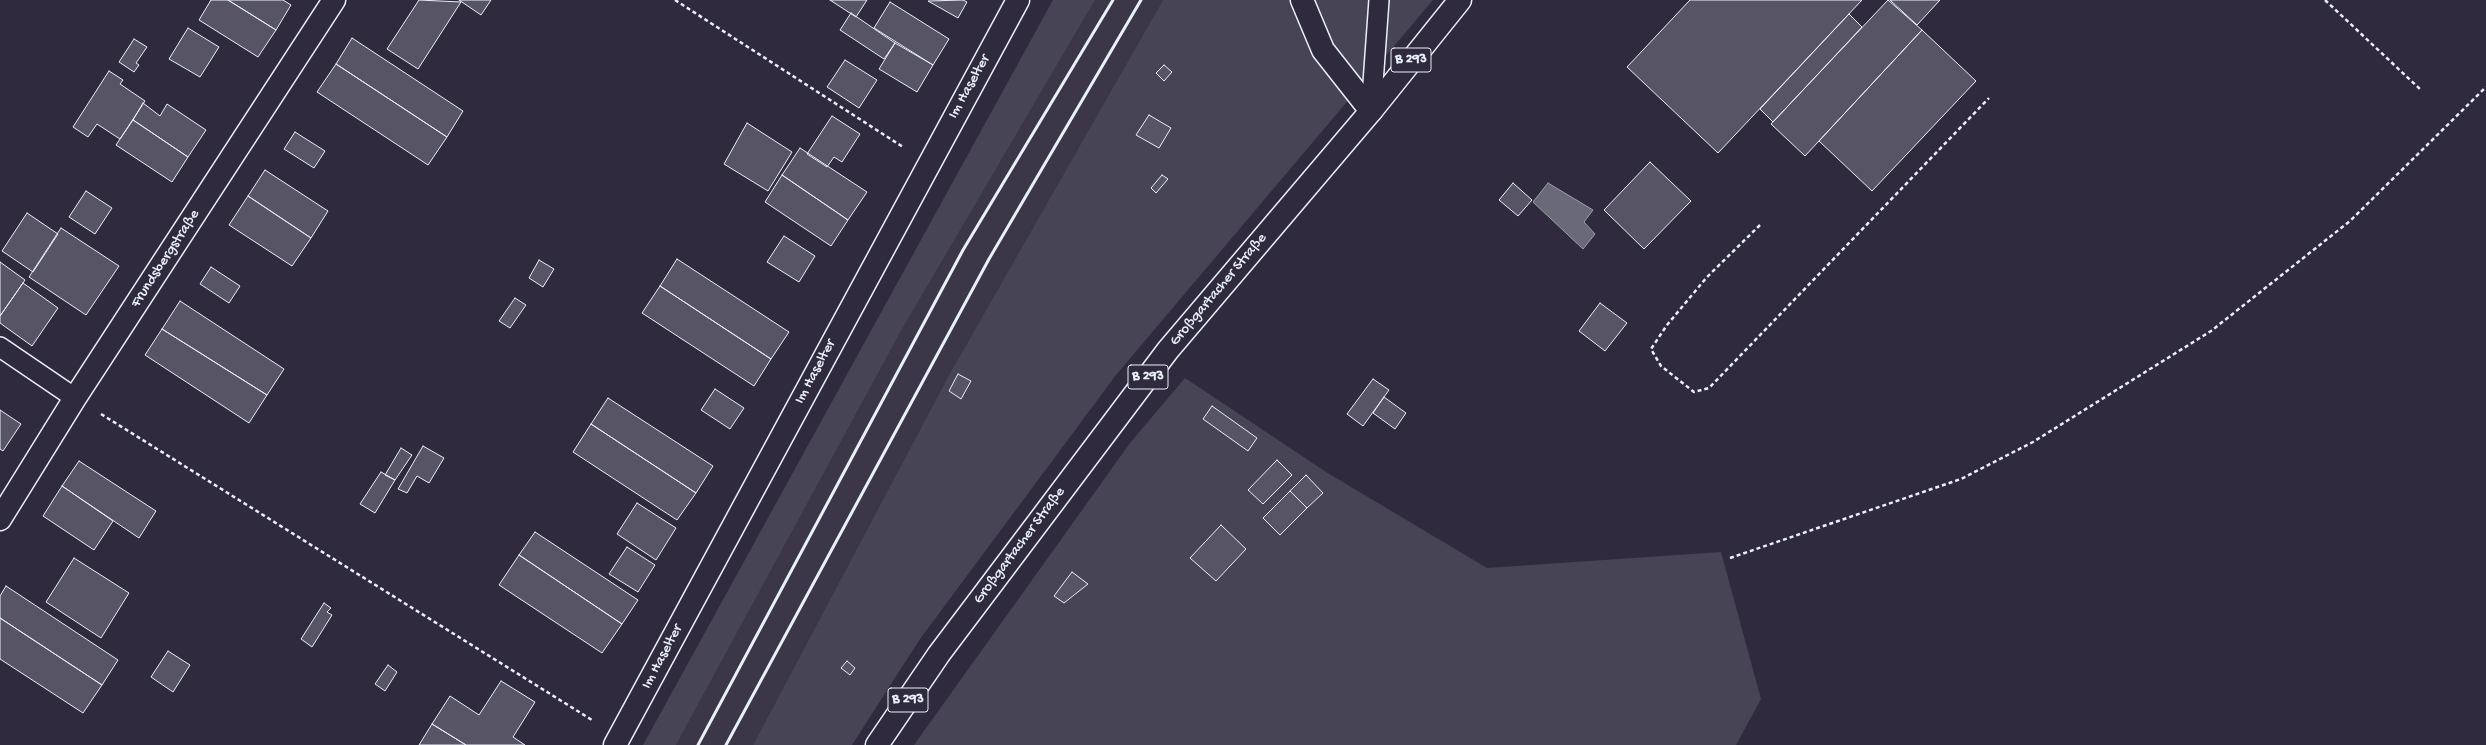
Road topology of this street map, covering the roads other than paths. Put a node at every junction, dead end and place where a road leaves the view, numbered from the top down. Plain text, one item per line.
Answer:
1 (334, 0) edge
2 (1018, 0) edge
3 (1302, 0) edge
4 (1379, 0) edge
5 (1460, 0) edge
6 (1371, 111) junction
7 (0, 347) edge
8 (75, 398) junction
9 (0, 519) edge
10 (618, 741) edge
11 (878, 745) edge

1 - 8 street, Frundsbergstraße
2 - 10 street, Im Haselter
3 - 6 street
4 - 6 lane
5 - 6 street, Großgartacher Straße / B 293
6 - 11 street, Großgartacher Straße / B 293
7 - 8 lane
8 - 9 street, Frundsbergstraße

